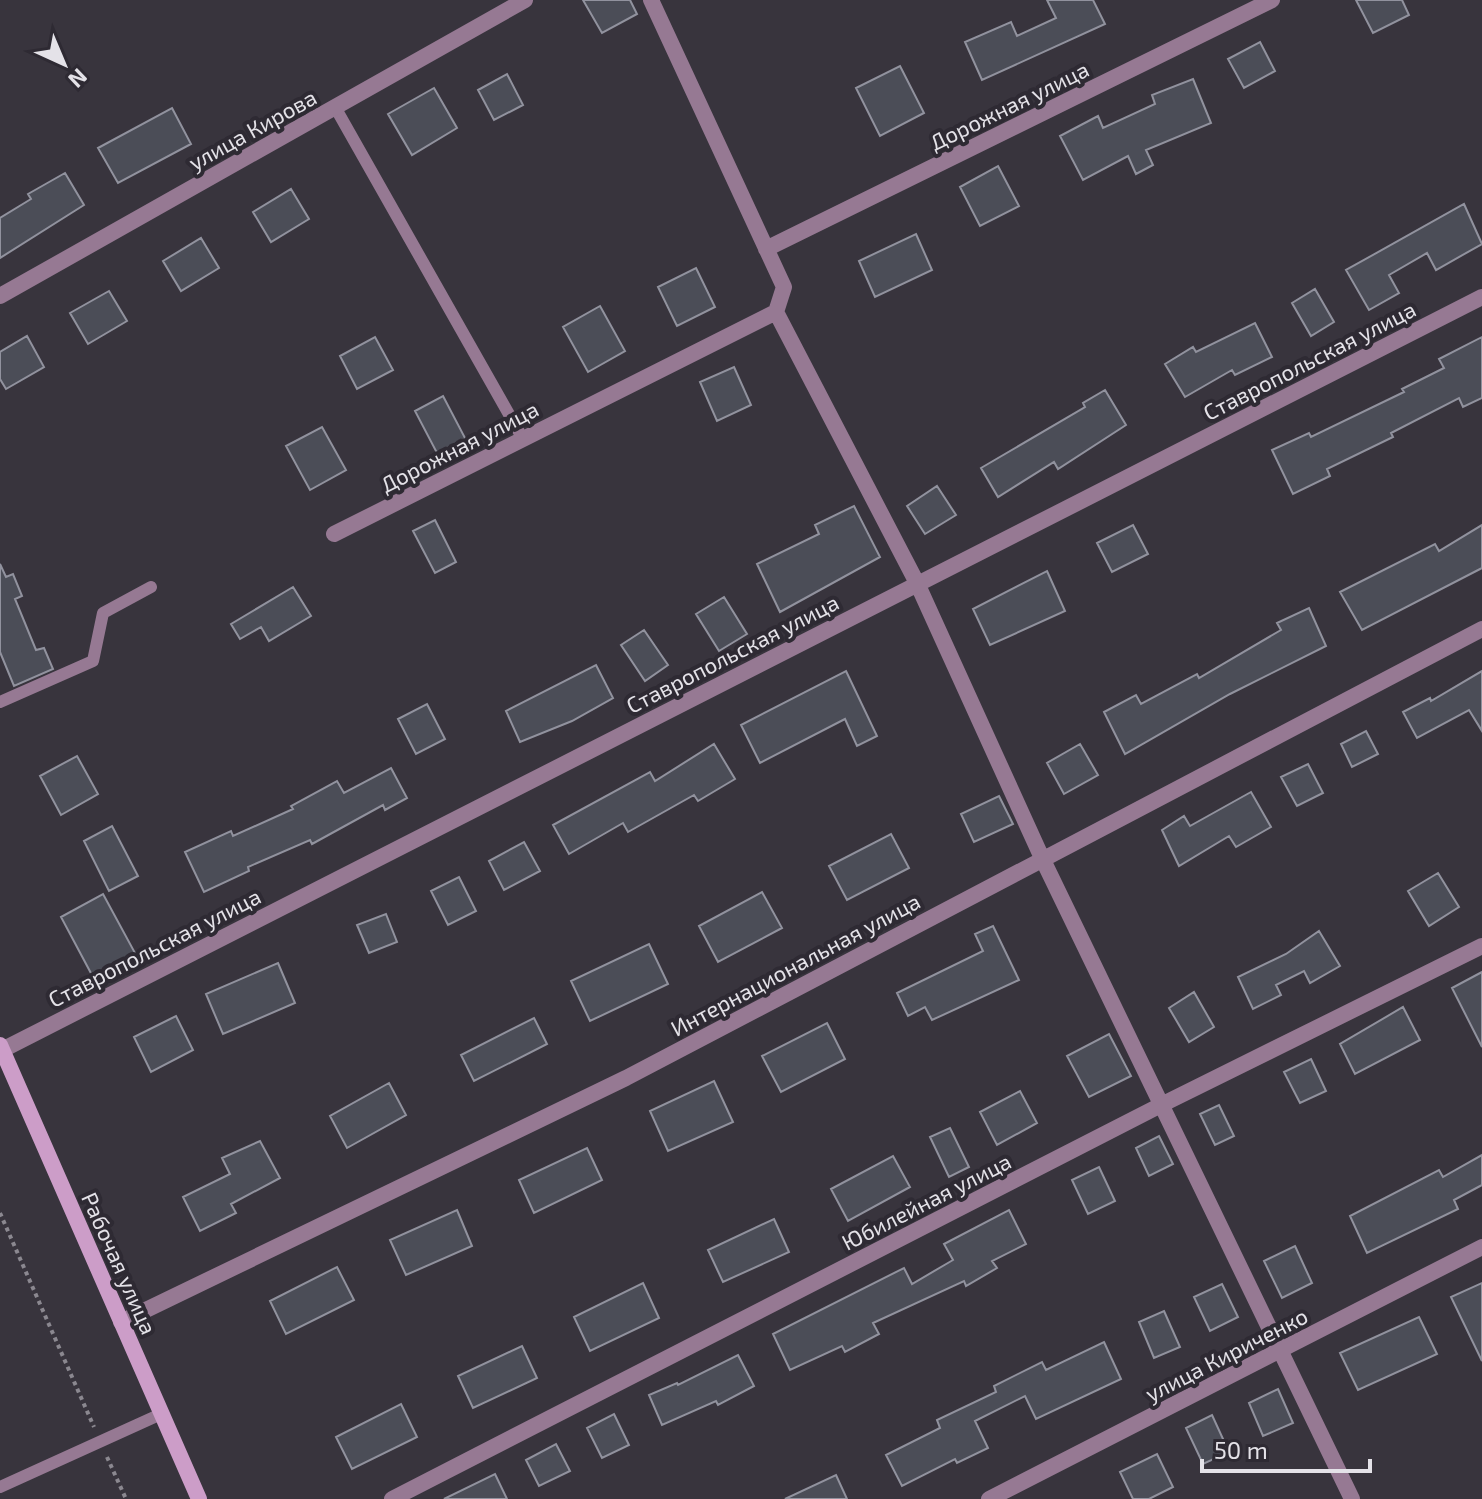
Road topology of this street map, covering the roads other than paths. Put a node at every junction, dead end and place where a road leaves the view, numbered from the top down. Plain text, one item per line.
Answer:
1 (525, 0) edge
2 (651, 0) edge
3 (1272, 0) edge
4 (335, 107) junction
5 (766, 249) junction
6 (0, 296) edge
7 (1482, 297) edge
8 (776, 312) junction
9 (523, 439) junction
10 (334, 534) dead end
11 (917, 583) junction
12 (151, 587) dead end
13 (1482, 629) edge
14 (0, 702) edge
15 (1042, 858) junction
16 (1482, 946) edge
17 (1, 1048) edge
18 (1163, 1104) junction
19 (1482, 1247) edge
20 (121, 1322) junction
21 (1282, 1350) junction
22 (161, 1414) junction
23 (0, 1487) edge
24 (199, 1499) edge
25 (392, 1499) edge
26 (989, 1499) edge
27 (1352, 1499) edge

1 - 4 street, улица Кирова
2 - 5 street
3 - 5 street, Дорожная улица
4 - 6 street, улица Кирова
4 - 9 lane
5 - 8 street
7 - 11 street, Ставропольская улица
8 - 9 street, Дорожная улица
8 - 11 street
9 - 10 street, Дорожная улица
11 - 15 street
11 - 17 street, Ставропольская улица
12 - 14 lane
13 - 15 street, Интернациональная улица
15 - 18 street
15 - 20 street, Интернациональная улица
16 - 18 street, Юбилейная улица
17 - 20 street, Рабочая улица
18 - 21 street
18 - 25 street, Юбилейная улица
19 - 21 street, улица Кириченко
20 - 22 street, Рабочая улица
21 - 26 street, улица Кириченко
21 - 27 street
22 - 23 lane
22 - 24 street, Рабочая улица

